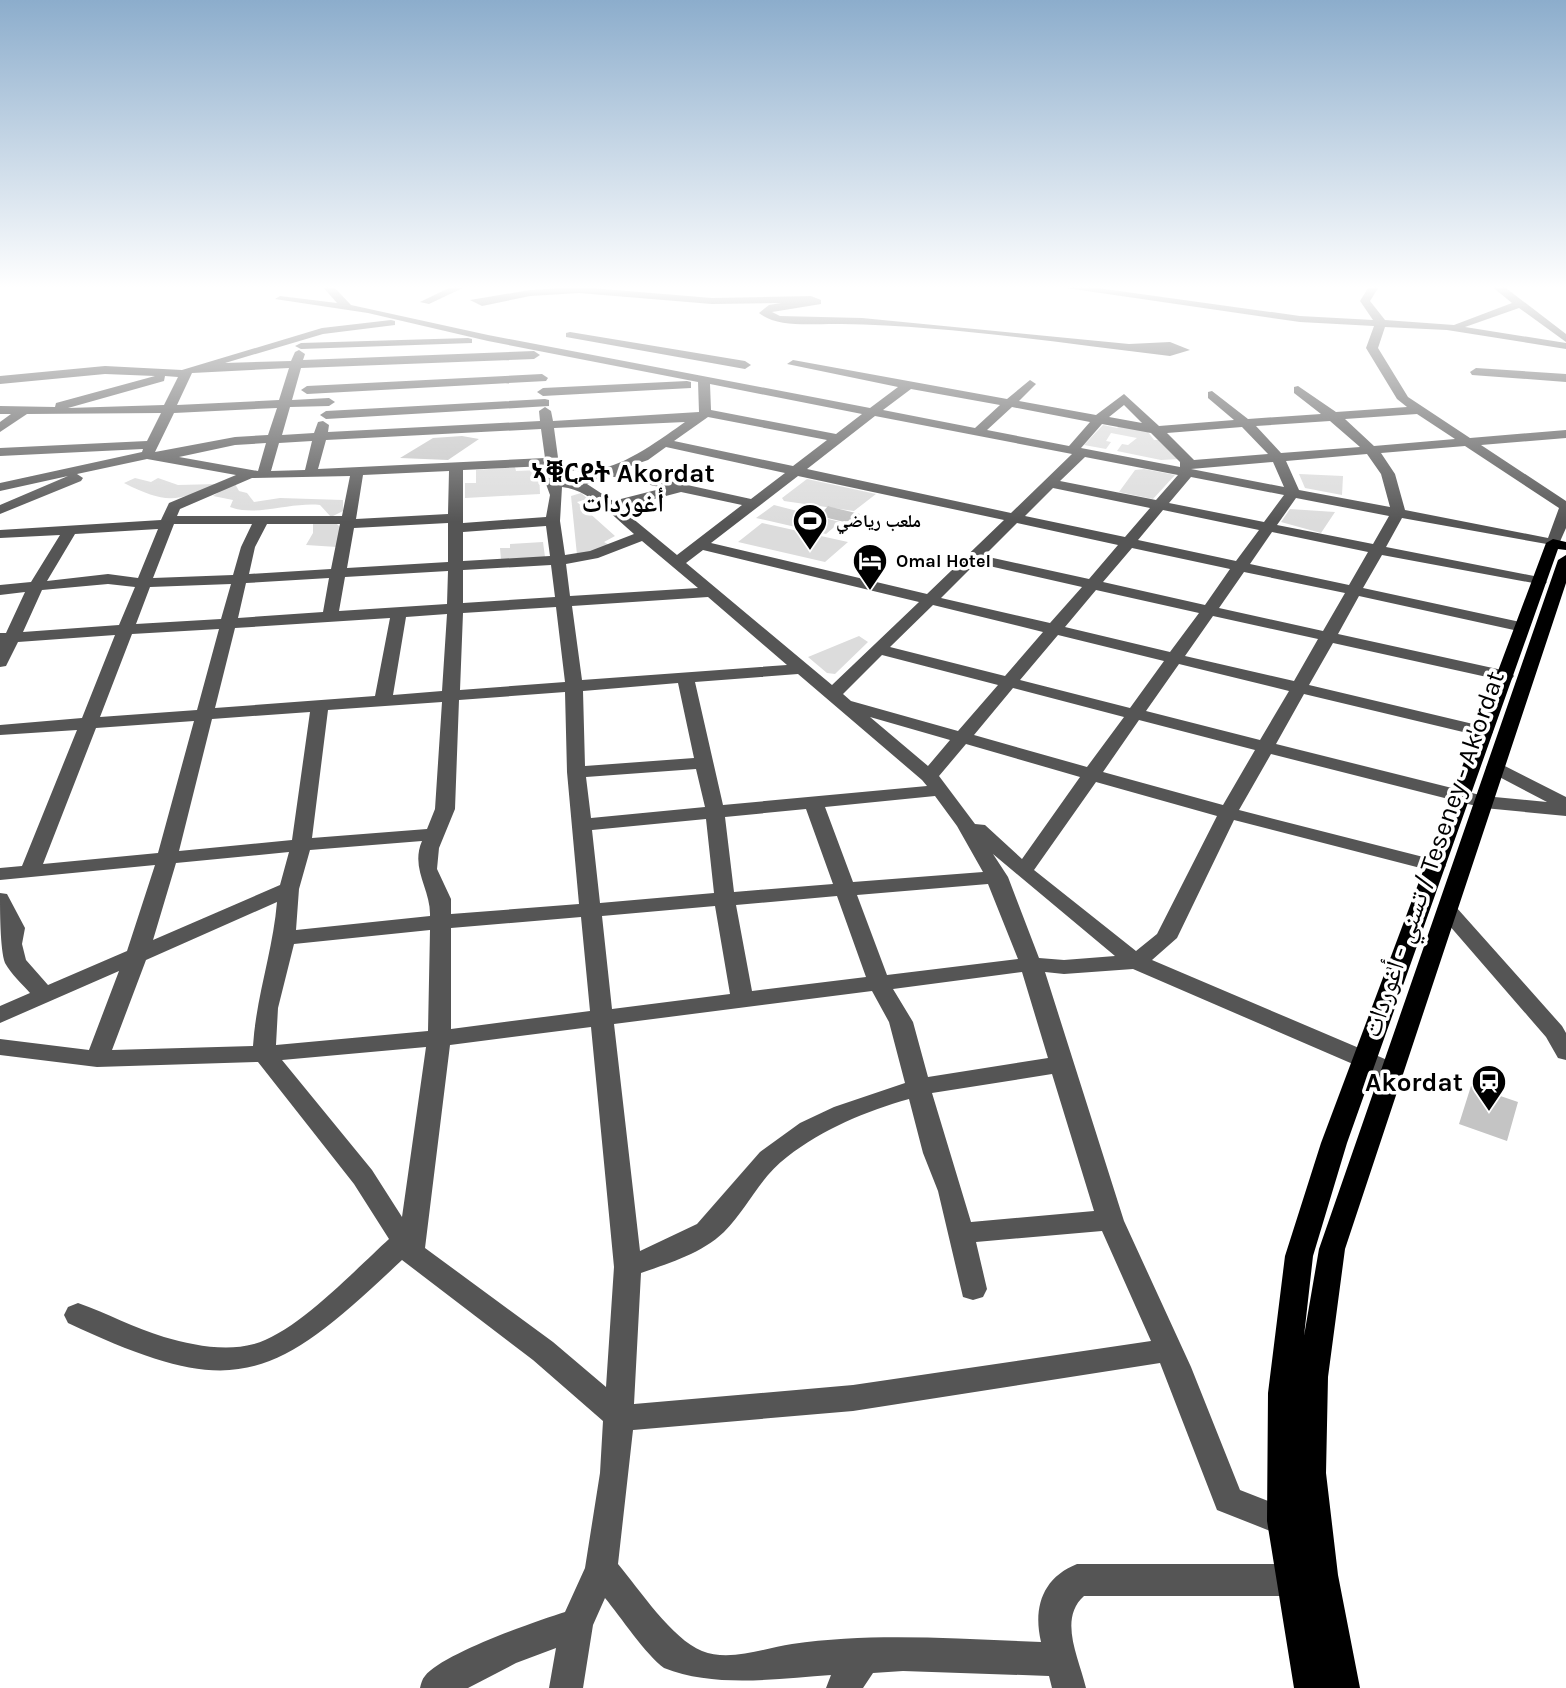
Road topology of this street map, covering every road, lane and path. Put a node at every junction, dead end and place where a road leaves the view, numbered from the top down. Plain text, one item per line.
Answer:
1 (75, 364) edge
2 (86, 364) edge
3 (215, 364) edge
4 (296, 364) junction
5 (301, 364) edge
6 (339, 364) edge
7 (344, 364) edge
8 (414, 364) edge
9 (479, 364) edge
10 (489, 364) edge
11 (546, 364) edge
12 (562, 364) edge
13 (607, 364) edge
14 (709, 364) edge
15 (793, 364) dead end
16 (1381, 364) edge
17 (626, 365) joint
18 (0, 370) edge
19 (105, 370) junction
20 (188, 371) junction
21 (1476, 372) dead end
22 (376, 374) junction
23 (688, 377) junction
24 (1566, 378) edge
25 (0, 380) edge
26 (451, 382) junction
27 (705, 382) junction
28 (411, 383) junction
29 (1030, 384) dead end
30 (908, 385) junction
31 (543, 386) junction
32 (489, 388) junction
33 (592, 390) junction
34 (1298, 390) dead end
35 (287, 392) junction
36 (775, 393) junction
37 (1212, 395) dead end
38 (331, 396) junction
39 (762, 401) dead end
40 (1009, 403) junction
41 (169, 409) junction
42 (0, 410) edge
43 (25, 410) junction
44 (749, 410) dead end
45 (1417, 410) junction
46 (42, 411) junction
47 (80, 412) junction
48 (877, 412) junction
49 (366, 413) junction
50 (702, 415) junction
51 (1332, 417) junction
52 (736, 419) junction
53 (1099, 419) junction
54 (1243, 423) junction
55 (546, 425) junction
56 (0, 428) edge
57 (1158, 430) junction
58 (446, 431) junction
59 (979, 431) junction
60 (404, 432) junction
61 (363, 434) junction
62 (1566, 434) edge
63 (320, 436) junction
64 (274, 439) junction
65 (840, 439) junction
66 (1462, 442) junction
67 (665, 443) junction
68 (487, 447) junction
69 (53, 449) junction
70 (1372, 450) junction
71 (1077, 451) junction
72 (0, 452) edge
73 (153, 452) junction
74 (1278, 456) junction
75 (643, 457) junction
76 (576, 466) junction
77 (456, 468) junction
78 (1189, 468) junction
79 (76, 471) junction
80 (609, 471) junction
81 (797, 472) junction
82 (357, 473) junction
83 (256, 475) junction
84 (310, 475) junction
85 (568, 478) junction
86 (1049, 483) junction
87 (0, 487) edge
88 (681, 487) junction
89 (1293, 492) junction
90 (30, 499) junction
91 (607, 503) junction
92 (755, 504) junction
93 (1158, 505) junction
94 (1566, 508) edge
95 (1, 510) edge
96 (1398, 513) junction
97 (262, 519) junction
98 (1011, 519) junction
99 (553, 521) junction
100 (167, 522) junction
101 (348, 522) junction
102 (456, 523) junction
103 (0, 526) edge
104 (1267, 527) junction
105 (70, 530) junction
106 (0, 534) edge
107 (644, 535) junction
108 (1125, 543) junction
109 (701, 545) junction
110 (1562, 550) edge
111 (1379, 551) junction
112 (973, 558) junction
113 (557, 560) junction
114 (676, 563) junction
115 (455, 565) junction
116 (1238, 568) junction
117 (340, 573) junction
118 (240, 579) junction
119 (1539, 582) junction
120 (145, 583) junction
121 (1090, 585) junction
122 (35, 588) junction
123 (0, 590) edge
124 (711, 592) junction
125 (1354, 593) junction
126 (562, 602) junction
127 (930, 602) junction
128 (455, 609) junction
129 (1207, 611) junction
130 (399, 612) junction
131 (330, 616) junction
132 (228, 623) junction
133 (1523, 627) junction
134 (126, 629) junction
135 (1051, 631) junction
136 (6, 638) edge
137 (1328, 639) junction
138 (881, 650) junction
139 (1172, 660) junction
140 (0, 662) edge
141 (800, 669) junction
142 (1505, 676) junction
143 (686, 679) junction
144 (1008, 681) junction
145 (574, 688) junction
146 (1298, 690) junction
147 (450, 697) junction
148 (838, 699) junction
149 (383, 702) junction
150 (320, 707) junction
151 (1133, 714) junction
152 (203, 716) junction
153 (87, 722) junction
154 (0, 730) edge
155 (1484, 732) junction
156 (960, 738) junction
157 (1265, 748) junction
158 (705, 763) junction
159 (1495, 767) junction
160 (576, 772) junction
161 (1091, 774) junction
162 (935, 783) junction
163 (1460, 796) junction
164 (813, 802) junction
165 (1484, 802) junction
166 (1566, 808) edge
167 (715, 811) junction
168 (960, 811) junction
169 (1228, 813) junction
170 (584, 825) junction
171 (434, 834) junction
172 (301, 845) junction
173 (167, 859) junction
174 (1436, 866) junction
175 (1023, 871) junction
176 (10, 876) edge
177 (998, 877) junction
178 (289, 889) junction
179 (843, 890) junction
180 (0, 899) edge
181 (725, 902) junction
182 (589, 910) junction
183 (1449, 912) junction
184 (440, 922) junction
185 (285, 938) junction
186 (136, 958) junction
187 (1136, 962) junction
188 (1032, 964) junction
189 (879, 983) junction
190 (43, 994) junction
191 (742, 998) junction
192 (0, 1015) edge
193 (601, 1016) junction
194 (439, 1038) junction
195 (0, 1047) edge
196 (1566, 1052) edge
197 (264, 1054) junction
198 (97, 1059) junction
199 (1364, 1060) junction
200 (1061, 1065) junction
201 (1391, 1071) junction
202 (919, 1087) junction
203 (1111, 1220) junction
204 (962, 1233) junction
205 (407, 1246) junction
206 (628, 1267) junction
207 (973, 1289) dead end
208 (78, 1315) dead end
209 (1169, 1350) junction
210 (621, 1418) junction
211 (1283, 1521) junction
212 (601, 1569) junction
213 (1291, 1580) junction
214 (576, 1625) junction
215 (863, 1658) junction
216 (1065, 1674) edge
217 (437, 1688) edge
218 (566, 1688) edge
219 (843, 1688) edge
220 (1311, 1688) edge
221 (1343, 1688) edge

1 - 18 street
2 - 19 street
3 - 20 street
4 - 5 street
4 - 20 street
4 - 35 street
6 - 38 street
7 - 22 street
8 - 28 street
9 - 26 street
10 - 32 street
11 - 31 street
12 - 33 street
13 - 33 street
14 - 23 street
15 - 30 street
16 - 45 street
17 - 23 street
17 - 33 street
19 - 20 street
19 - 25 street
20 - 41 street
20 - 46 street
21 - 24 street
22 - 28 street
22 - 28 street
22 - 38 street
23 - 27 street
26 - 28 street
26 - 28 street
26 - 28 street
26 - 32 street
26 - 32 street
26 - 58 street
27 - 33 street
27 - 36 street
27 - 50 street
28 - 49 street
28 - 60 street
29 - 40 street
30 - 40 street
30 - 48 street
31 - 32 street
31 - 32 street
31 - 33 street
31 - 55 street
32 - 68 street
33 - 50 street
33 - 55 street
34 - 51 street
35 - 38 street
35 - 38 street
35 - 41 street
35 - 64 street
36 - 39 street
36 - 48 street
37 - 54 street
38 - 49 street
38 - 63 street
40 - 53 street
40 - 59 street
41 - 47 street
41 - 73 street
42 - 43 street
43 - 46 street
43 - 56 street
44 - 52 street
45 - 51 street
45 - 66 street
46 - 47 street
47 - 69 street
48 - 59 street
48 - 65 street
49 - 61 street
50 - 52 street
50 - 67 street
51 - 54 street
51 - 70 street
52 - 65 street
53 - 57 street
53 - 57 street
53 - 71 street
54 - 57 street
54 - 74 street
55 - 68 street
55 - 85 street
57 - 78 street
58 - 60 street
58 - 68 street
59 - 71 street
60 - 61 street
61 - 63 street
62 - 66 street
63 - 64 street
63 - 84 street
64 - 73 street
64 - 83 street
65 - 81 street
66 - 70 street
66 - 94 street
67 - 75 street
67 - 81 street
68 - 77 street
68 - 85 street
69 - 72 street
69 - 73 street
70 - 74 street
70 - 96 street
71 - 78 street
71 - 86 street
73 - 79 street
73 - 83 street
74 - 78 street
74 - 89 street
75 - 76 street
75 - 80 street
76 - 85 street
76 - 85 street
77 - 82 street
77 - 102 street
78 - 89 street
78 - 93 street
79 - 87 street
79 - 90 street
80 - 85 street
80 - 88 street
81 - 92 street
81 - 98 street
82 - 84 street
82 - 101 street
83 - 84 street
83 - 100 street
85 - 91 street
85 - 99 street
86 - 93 street
86 - 98 street
87 - 90 street
88 - 91 street
88 - 92 street
89 - 96 street
89 - 104 street
90 - 95 street
91 - 107 street
92 - 109 street
93 - 104 street
93 - 108 street
94 - 110 street
95 - 103 street
96 - 110 street
96 - 111 street
97 - 100 street
97 - 101 street
97 - 118 street
98 - 108 street
98 - 112 street
99 - 102 street
99 - 113 street
100 - 105 street
100 - 120 street
101 - 102 street
101 - 117 street
102 - 115 street
104 - 111 street
104 - 116 street
105 - 106 street
105 - 122 street
107 - 113 street
107 - 114 street
108 - 116 street
108 - 121 street
109 - 114 street
109 - 127 street
110 - 119 main road
110 - 159 main road, تسني - أغوردات / Teseney - Ak'ordat
111 - 119 street
111 - 125 street
112 - 121 street
112 - 127 street
113 - 115 street
113 - 126 street
114 - 124 street
115 - 117 street
115 - 128 street
116 - 125 street
116 - 129 street
117 - 118 street
117 - 131 street
118 - 120 street
118 - 132 street
119 - 133 main road
120 - 122 street
120 - 134 street
121 - 129 street
121 - 135 street
122 - 123 street
122 - 136 street
124 - 126 street
124 - 141 street
125 - 133 street
125 - 137 street
126 - 128 street
126 - 145 street
127 - 135 street
127 - 138 street
128 - 130 street
128 - 147 street
129 - 137 street
129 - 139 street
130 - 131 street
130 - 149 street
131 - 132 street
132 - 134 street
132 - 152 street
133 - 142 main road
134 - 136 street
134 - 153 street
135 - 139 street
135 - 144 street
136 - 140 street
137 - 142 street
137 - 146 street
138 - 144 street
138 - 148 street
139 - 146 street
139 - 151 street
141 - 143 street
141 - 148 street
142 - 155 main road
143 - 145 street
143 - 158 street
144 - 151 street
144 - 156 street
145 - 147 street
145 - 160 street
146 - 155 street
146 - 157 street
147 - 149 street
147 - 171 street
148 - 156 street
148 - 162 street
149 - 150 street
150 - 152 street
150 - 172 street
151 - 157 street
151 - 161 street
152 - 153 street
152 - 173 street
153 - 154 street
153 - 176 street
155 - 163 main road
156 - 161 street
156 - 162 street
157 - 163 street
157 - 169 street
158 - 160 street
158 - 167 street
159 - 165 main road, تسني - أغوردات / Teseney - Ak'ordat
159 - 166 street
160 - 170 street
161 - 169 street
161 - 175 street
162 - 164 street
162 - 168 street
163 - 165 street
163 - 174 main road
164 - 167 street
164 - 179 street
165 - 166 street
165 - 183 main road, تسني - أغوردات / Teseney - Ak'ordat
167 - 170 street
167 - 181 street
168 - 175 street
168 - 177 street
169 - 174 street
169 - 187 street
170 - 182 street
171 - 172 street
171 - 184 street
172 - 173 street
172 - 178 street
173 - 176 street
173 - 186 street
174 - 199 main road
175 - 187 street
177 - 179 street
177 - 188 street
178 - 185 street
178 - 186 street
179 - 181 street
179 - 189 street
180 - 190 street
181 - 182 street
181 - 191 street
182 - 184 street
182 - 193 street
183 - 196 street
183 - 201 main road, تسني - أغوردات / Teseney - Ak'ordat
184 - 185 street
184 - 194 street
185 - 197 street
186 - 190 street
186 - 198 street
187 - 188 street
187 - 199 street
188 - 189 street
188 - 200 street
189 - 191 street
189 - 202 street
190 - 192 street
191 - 193 street
193 - 194 street
193 - 206 street
194 - 197 street
194 - 205 street
195 - 198 street
197 - 198 street
197 - 205 street
199 - 201 street
199 - 211 main road
200 - 202 street
200 - 203 street
201 - 221 main road, تسني - أغوردات / Teseney - Ak'ordat
202 - 204 street
202 - 206 street
203 - 204 street
203 - 209 street
204 - 207 street
205 - 208 street
205 - 210 street
206 - 210 street
209 - 210 street
209 - 211 street
210 - 212 street
211 - 213 main road
212 - 214 street
212 - 215 street
213 - 216 street
213 - 220 main road
214 - 217 street
214 - 218 street
215 - 216 street
215 - 219 street

